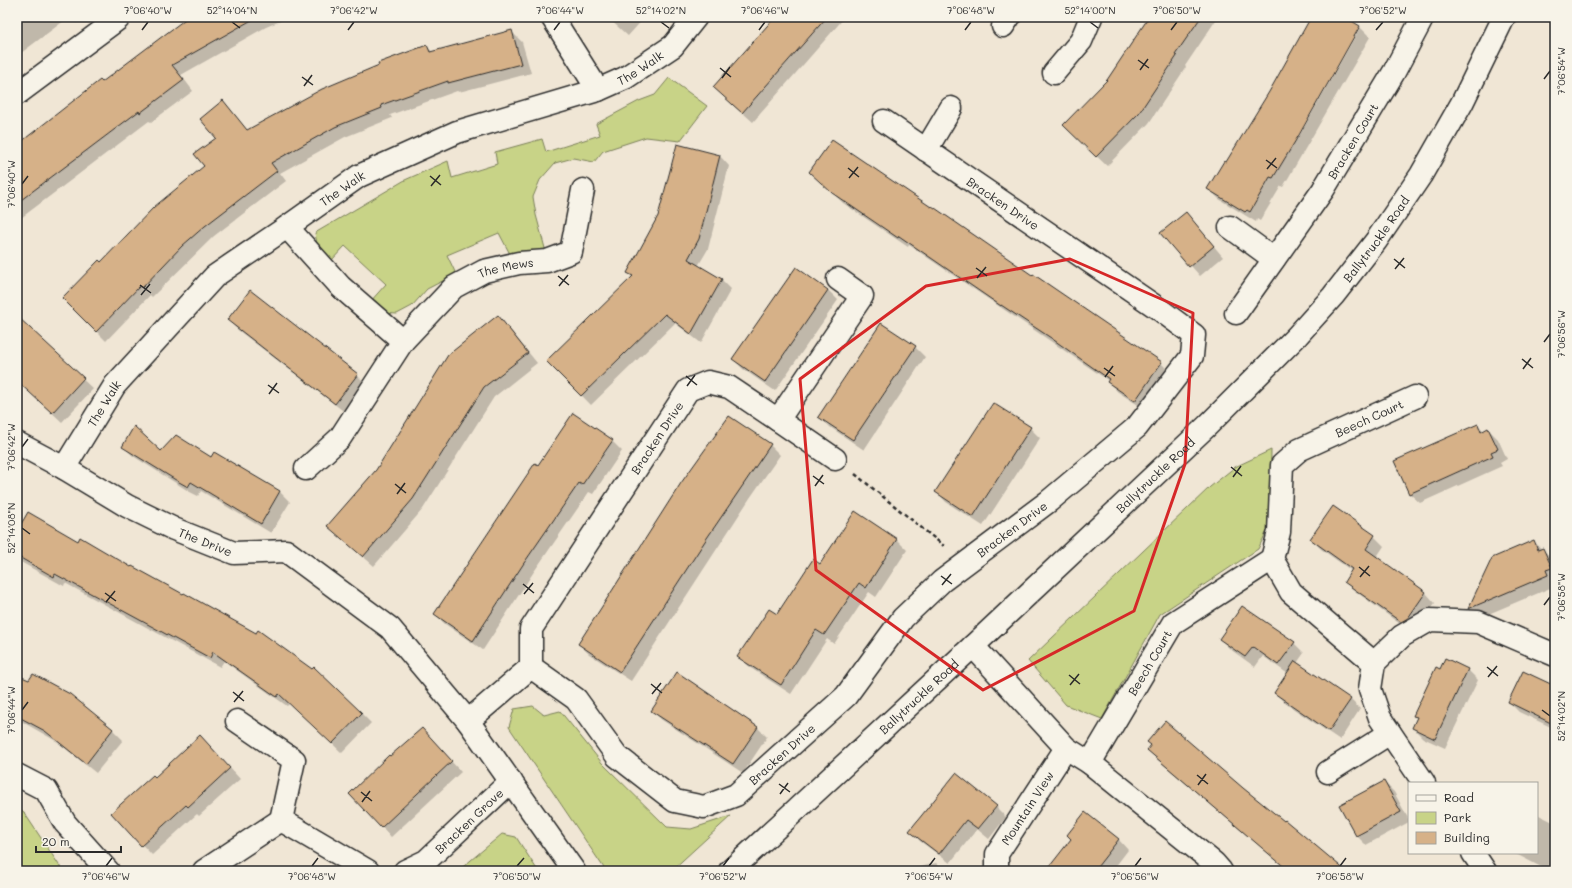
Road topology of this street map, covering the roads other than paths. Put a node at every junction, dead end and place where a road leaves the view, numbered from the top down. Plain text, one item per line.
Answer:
1 (552, 17) edge
2 (696, 17) edge
3 (1091, 17) edge
4 (1423, 17) edge
5 (1504, 17) edge
6 (118, 19) dead end
7 (1054, 73) dead end
8 (598, 90) junction
9 (17, 94) edge
10 (951, 108) dead end
11 (884, 121) dead end
12 (926, 150) junction
13 (583, 190) dead end
14 (287, 227) junction
15 (1230, 227) dead end
16 (1274, 259) junction
17 (838, 279) dead end
18 (1236, 314) dead end
19 (403, 341) junction
20 (1415, 397) dead end
21 (778, 420) junction
22 (17, 443) edge
23 (835, 458) road end
24 (64, 468) junction
25 (306, 469) dead end
26 (1272, 559) junction
27 (973, 646) junction
28 (1554, 651) edge
29 (1374, 663) junction
30 (531, 667) junction
31 (237, 721) dead end
32 (468, 721) junction
33 (1390, 733) junction
34 (1066, 748) junction
35 (1090, 763) junction
36 (1328, 772) dead end
37 (17, 775) edge
38 (511, 781) junction
39 (1423, 782) edge
40 (281, 820) junction
41 (1474, 854) edge
42 (431, 866) edge
43 (108, 871) edge
44 (204, 871) edge
45 (368, 871) edge
46 (405, 871) edge
47 (574, 871) edge
48 (730, 871) edge
49 (997, 871) edge
50 (1221, 871) edge
51 (1485, 871) edge

1 - 8 street
2 - 8 street, The Walk
3 - 7 street
4 - 16 street, Bracken Court
5 - 27 street, Ballytruckle Road
6 - 9 street
8 - 14 street, The Walk
10 - 12 street
11 - 12 street, Bracken Drive
12 - 30 street, Bracken Drive
13 - 19 street, The Mews
14 - 19 street
14 - 24 street, The Walk
15 - 16 street
16 - 18 street, Bracken Court
17 - 21 street
19 - 25 street, The Mews
20 - 26 street, Beech Court
21 - 23 street, Bracken Drive
21 - 30 street, Bracken Drive
22 - 24 street, The Drive
24 - 32 street, The Drive
26 - 29 street
26 - 35 street, Beech Court
27 - 34 street
27 - 48 street, Ballytruckle Road
28 - 29 street
29 - 33 street
30 - 32 street
31 - 40 street
32 - 38 street, The Drive
33 - 36 street
33 - 39 street
34 - 35 street
34 - 49 street, Mountain View
35 - 50 street
37 - 43 street
38 - 42 street, Bracken Grove
38 - 47 street, The Drive
40 - 44 street
40 - 45 street
41 - 51 street
42 - 46 street, Bracken Grove

